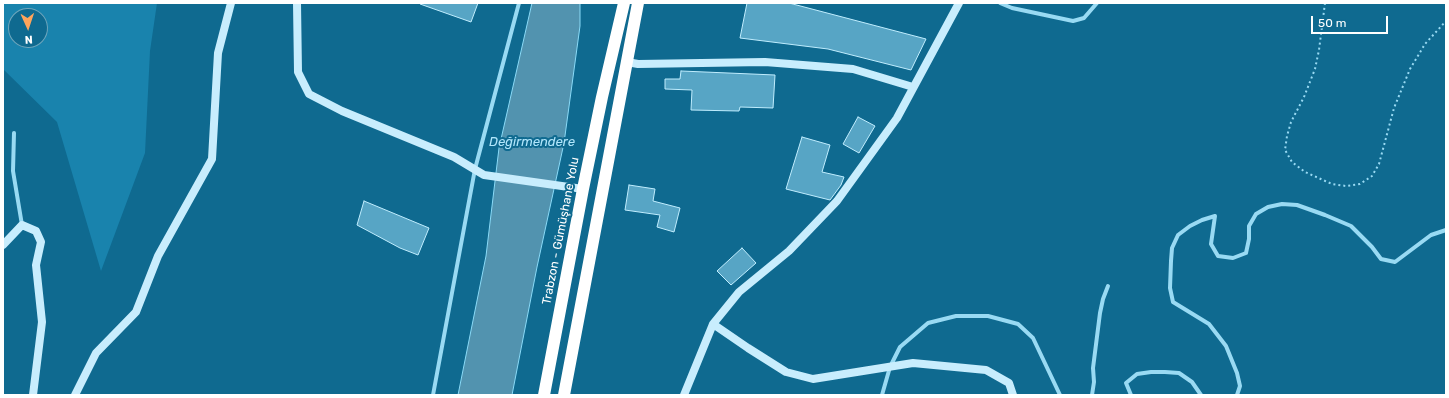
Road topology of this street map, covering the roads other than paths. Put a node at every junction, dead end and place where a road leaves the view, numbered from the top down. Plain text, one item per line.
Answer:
1 (231, 3) edge
2 (297, 3) edge
3 (519, 3) edge
4 (624, 3) edge
5 (638, 3) edge
6 (959, 3) edge
7 (1000, 3) edge
8 (1097, 3) edge
9 (627, 62) junction
10 (913, 87) junction
11 (14, 133) dead end
12 (475, 170) junction
13 (583, 189) junction
14 (22, 225) junction
15 (1446, 230) edge
16 (3, 245) edge
17 (1108, 286) dead end
18 (713, 324) junction
19 (890, 366) junction
20 (33, 395) edge
21 (75, 395) edge
22 (433, 395) edge
23 (544, 395) edge
24 (564, 395) edge
25 (684, 395) edge
26 (882, 395) edge
27 (1013, 395) edge
28 (1060, 395) edge
29 (1092, 395) edge
30 (1131, 395) edge
31 (1201, 395) edge
32 (1237, 395) edge

1 - 21 street
2 - 12 street
3 - 12 street
4 - 13 highway, Trabzon - Gümüşhane Yolu
5 - 9 highway
6 - 10 street
7 - 8 street
9 - 10 street
9 - 24 highway
10 - 18 street
11 - 14 street
12 - 13 street
12 - 22 street
13 - 23 highway, Trabzon - Gümüşhane Yolu
14 - 16 street
14 - 20 street
15 - 32 street
17 - 29 street
18 - 19 street
18 - 25 street
19 - 26 street
19 - 27 street
19 - 28 street
30 - 31 street

